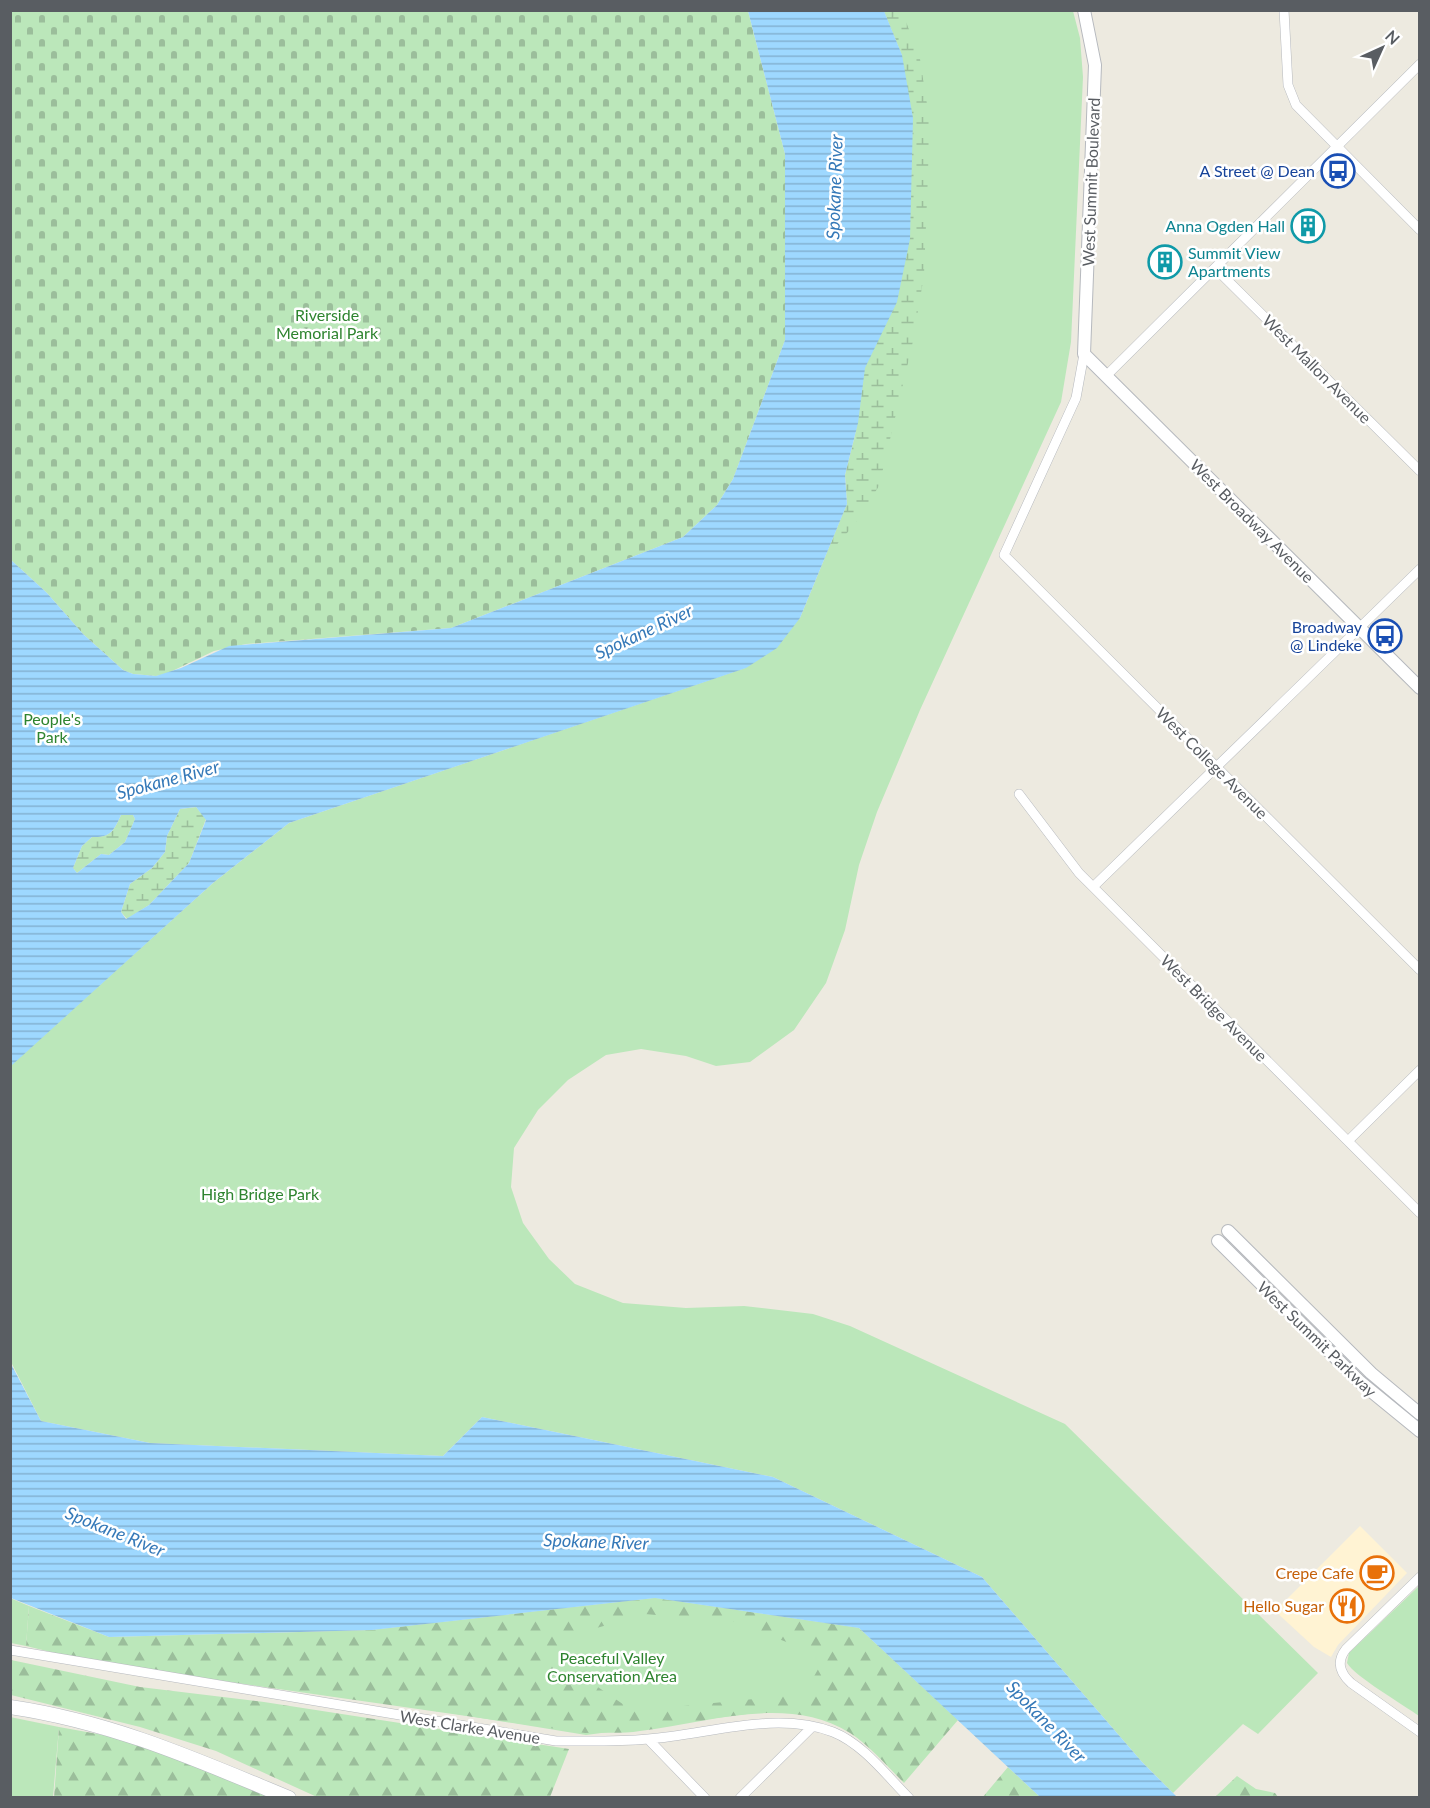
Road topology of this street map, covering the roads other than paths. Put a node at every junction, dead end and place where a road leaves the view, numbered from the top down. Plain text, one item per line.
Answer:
1 (1084, 10) edge
2 (1284, 10) edge
3 (1419, 64) edge
4 (1337, 147) junction
5 (1419, 230) edge
6 (1215, 268) junction
7 (1084, 354) junction
8 (1106, 376) junction
9 (1419, 471) edge
10 (1419, 569) edge
11 (1359, 627) junction
12 (1419, 688) edge
13 (1216, 767) junction
14 (1019, 794) dead end
15 (1093, 887) junction
16 (1419, 970) edge
17 (1419, 1070) edge
18 (1348, 1141) junction
19 (1419, 1213) edge
20 (1228, 1231) dead end
21 (1218, 1241) dead end
22 (1285, 1288) junction
23 (1275, 1299) junction
24 (1419, 1414) edge
25 (1419, 1431) edge
26 (1419, 1577) edge
27 (10, 1650) edge
28 (10, 1707) edge
29 (812, 1727) junction
30 (1419, 1732) edge
31 (648, 1739) junction
32 (289, 1797) edge
33 (705, 1797) edge
34 (740, 1797) edge
35 (909, 1797) edge

1 - 7 street, West Summit Boulevard
2 - 4 street
3 - 4 street
4 - 5 street
4 - 6 street
6 - 8 street
6 - 9 street, West Mallon Avenue
7 - 8 street, West Broadway Avenue
7 - 13 street, West College Avenue
8 - 11 street, West Broadway Avenue
10 - 11 street
11 - 12 street, West Broadway Avenue
11 - 13 street
13 - 15 street
13 - 16 street, West College Avenue
14 - 15 street, West Bridge Avenue
15 - 18 street, West Bridge Avenue
17 - 18 street
18 - 19 street, West Bridge Avenue
20 - 22 street, West Summit Parkway
21 - 23 street, West Summit Parkway
22 - 23 street
22 - 24 street, West Summit Parkway
23 - 25 street, West Summit Parkway
26 - 30 street
27 - 31 street, West Clarke Avenue
28 - 32 main road
29 - 31 street, West Clarke Avenue
29 - 34 street
29 - 35 street, West Clarke Avenue
31 - 33 street

